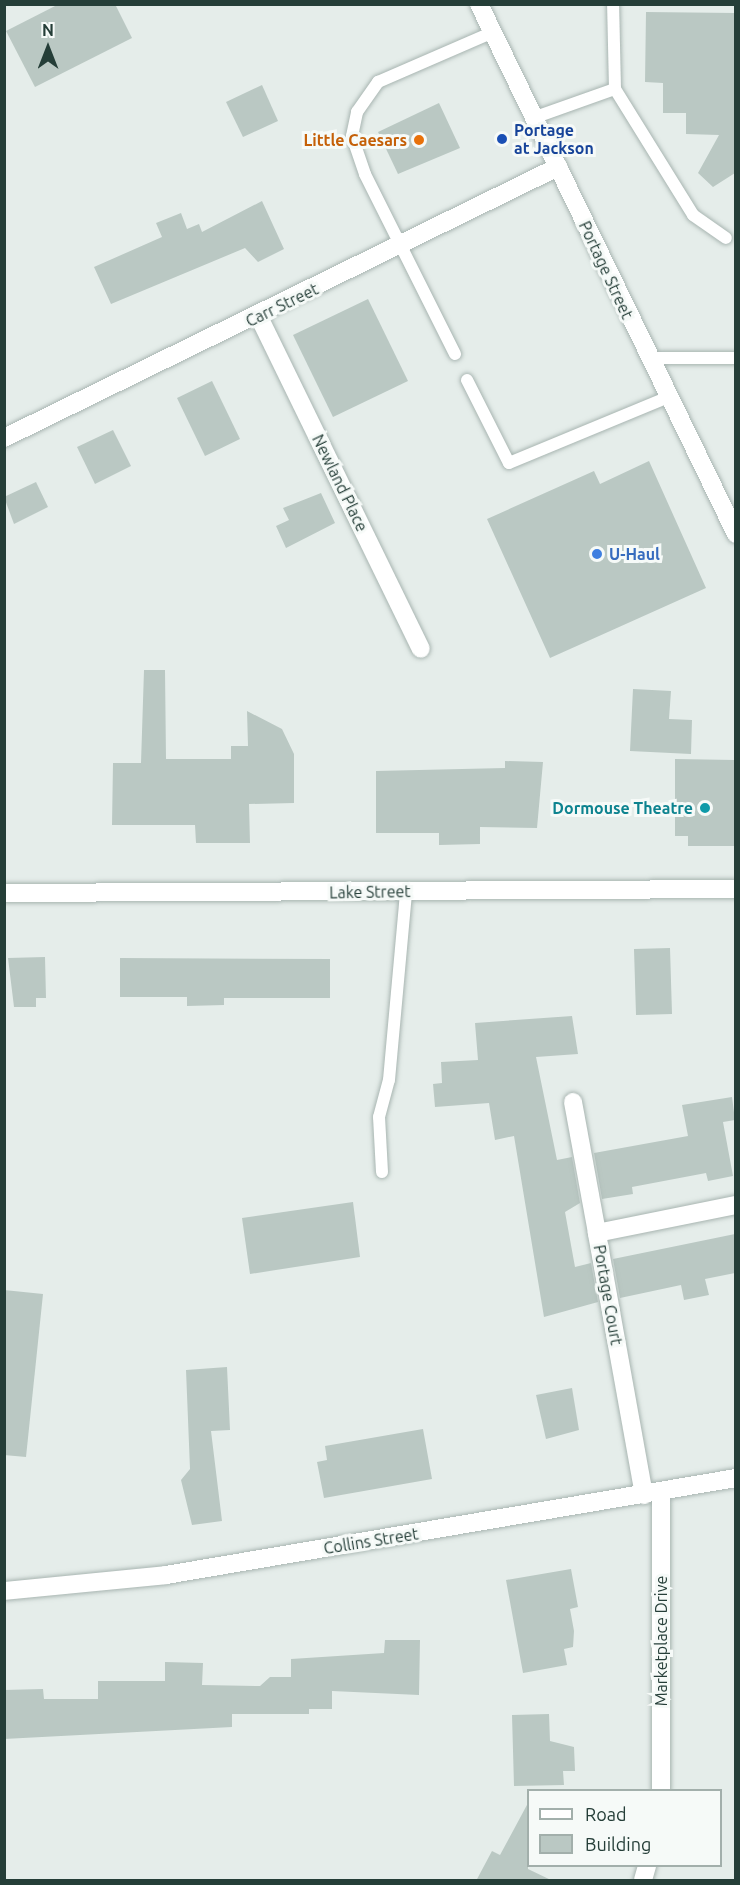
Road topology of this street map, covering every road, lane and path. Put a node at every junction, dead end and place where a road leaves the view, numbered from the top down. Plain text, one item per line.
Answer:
1 (479, 4) edge
2 (613, 4) edge
3 (493, 32) junction
4 (615, 89) junction
5 (533, 118) junction
6 (558, 167) junction
7 (726, 238) dead end
8 (399, 247) junction
9 (259, 317) junction
10 (455, 354) dead end
11 (648, 358) junction
12 (735, 358) edge
13 (467, 380) dead end
14 (666, 398) junction
15 (4, 438) edge
16 (730, 513) edge
17 (735, 534) edge
18 (421, 649) dead end
19 (735, 889) edge
20 (406, 892) junction
21 (4, 893) edge
22 (573, 1102) dead end
23 (382, 1172) dead end
24 (735, 1205) edge
25 (597, 1233) junction
26 (735, 1478) edge
27 (653, 1494) junction
28 (4, 1591) edge
29 (661, 1789) edge

1 - 3 street, Portage Street
2 - 4 lane
3 - 5 street, Portage Street
3 - 8 lane
4 - 5 lane
4 - 7 lane
5 - 6 street, Portage Street
6 - 8 street, Carr Street
6 - 11 street, Portage Street
8 - 9 street, Carr Street
8 - 10 lane
9 - 15 street, Carr Street
9 - 18 street, Newland Place
11 - 12 lane
11 - 14 street, Portage Street
13 - 14 lane
14 - 16 street, Portage Street
16 - 17 street, Portage Street
19 - 20 street, Lake Street
20 - 21 street, Lake Street
20 - 23 lane
22 - 25 street
24 - 25 street, Portage Court
25 - 27 street, Portage Court
26 - 27 street, Collins Street
27 - 28 street, Collins Street
27 - 29 street, Marketplace Drive

